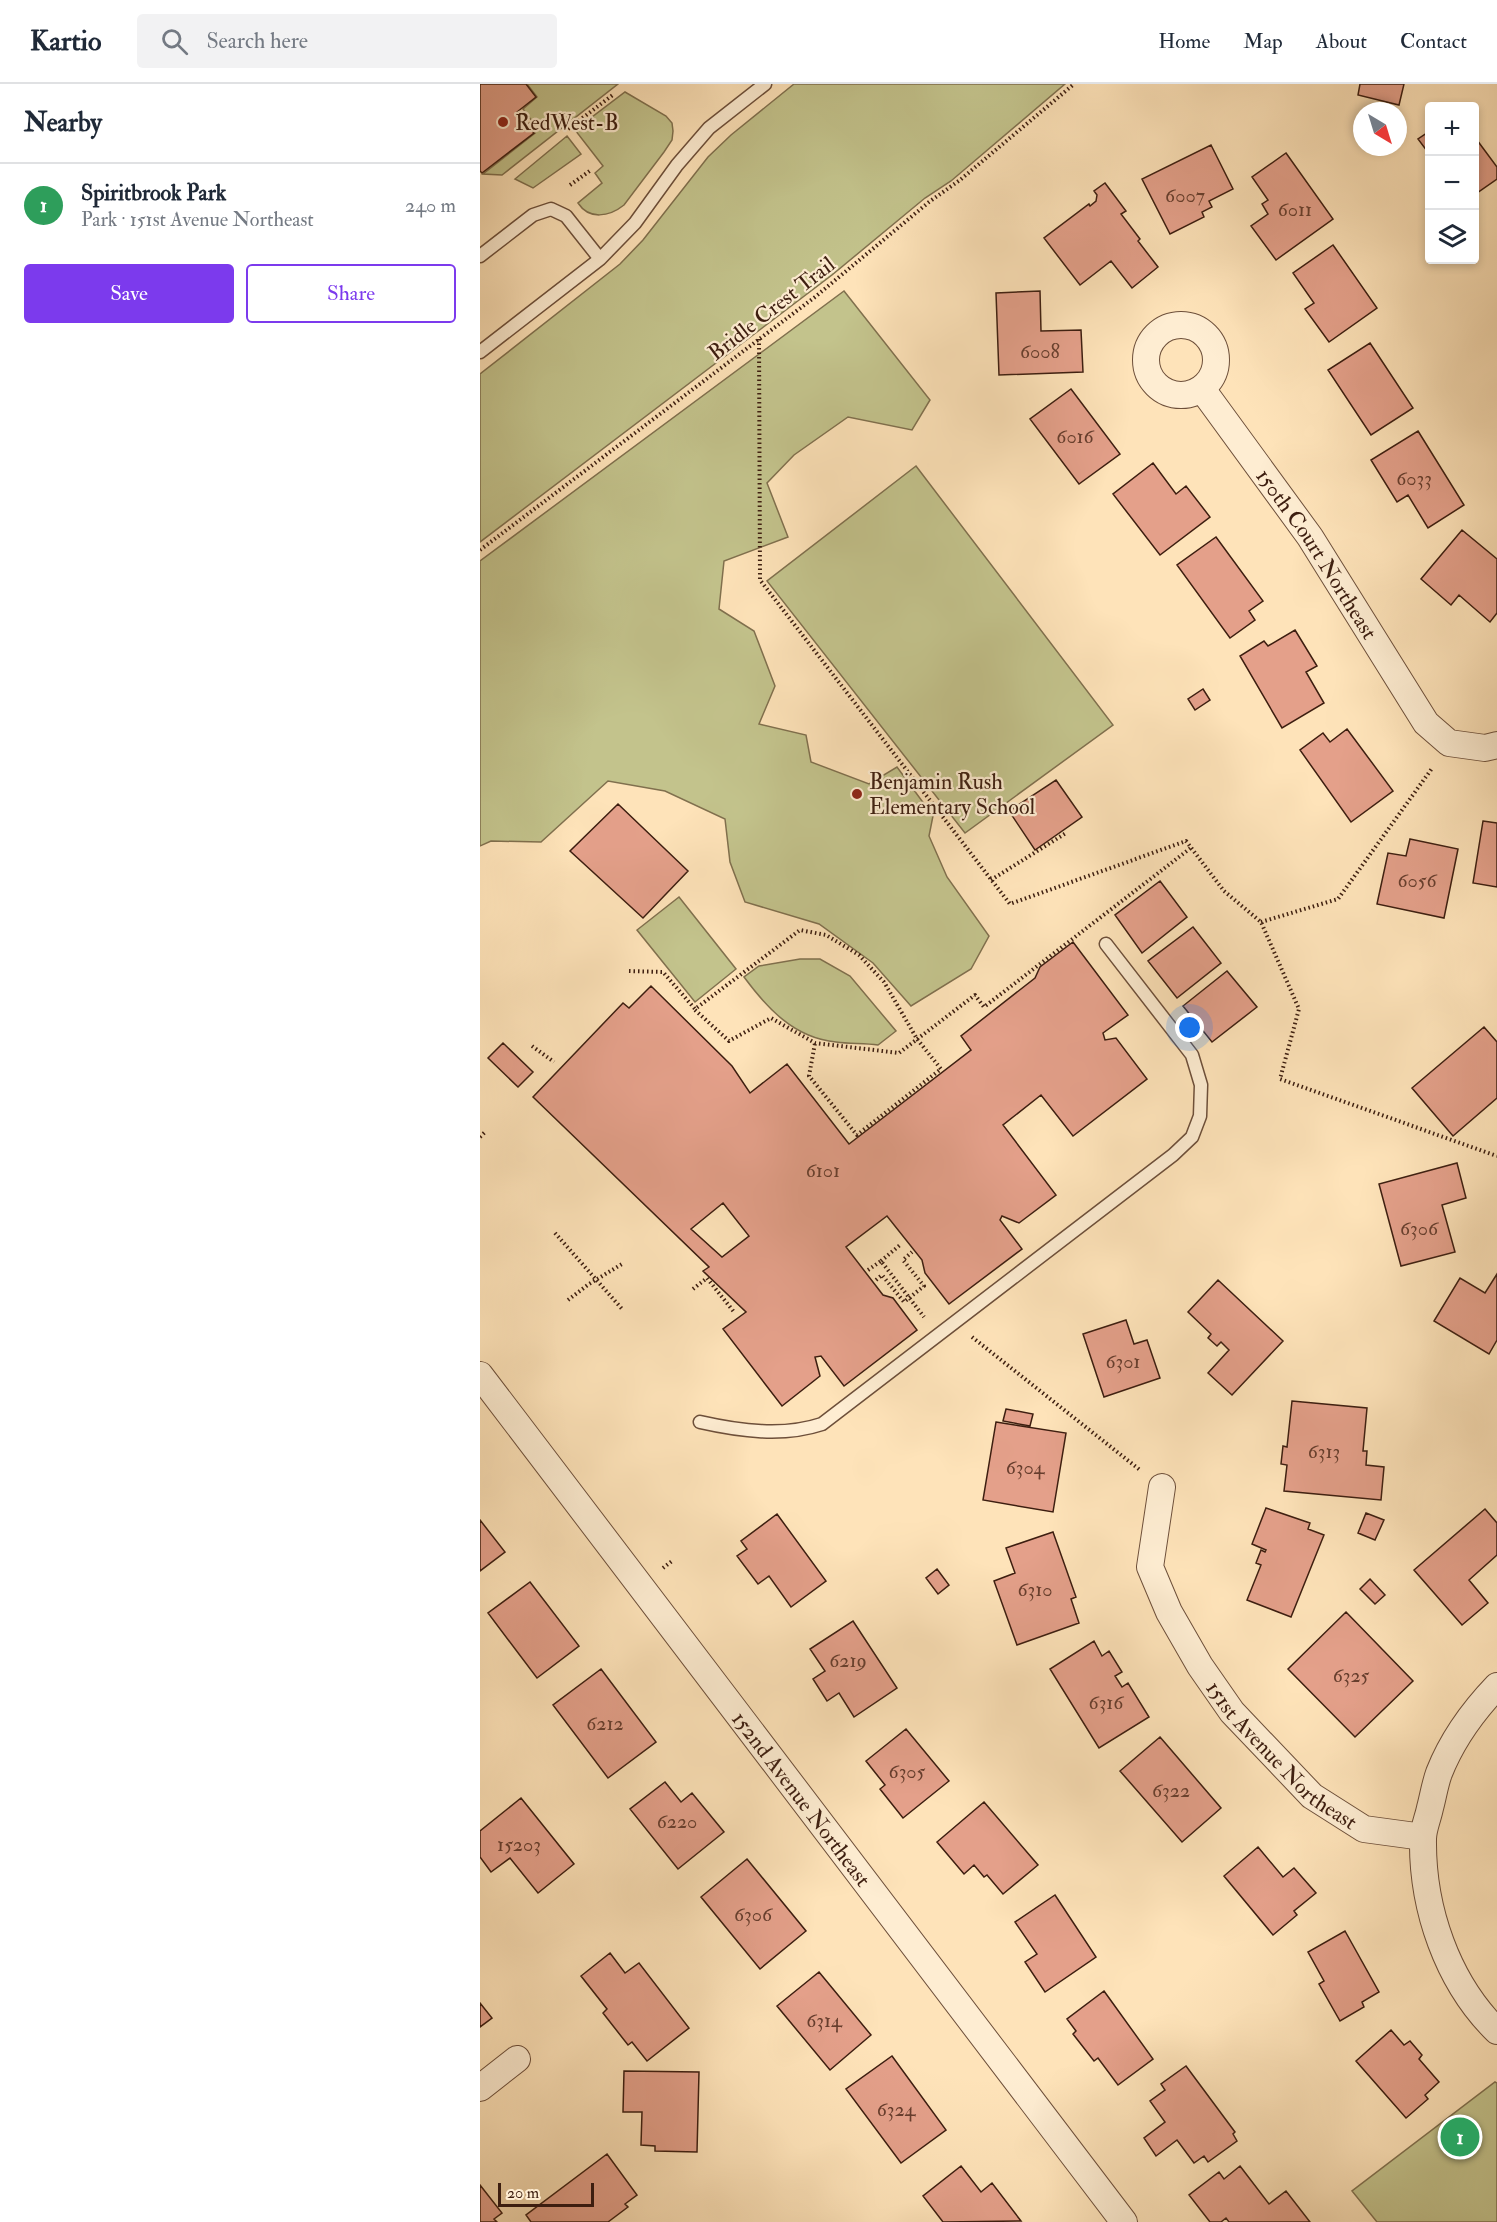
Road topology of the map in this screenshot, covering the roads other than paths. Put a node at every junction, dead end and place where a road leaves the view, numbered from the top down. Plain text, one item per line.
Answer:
1 (765, 84) edge
2 (480, 256) edge
3 (600, 259) junction
4 (480, 352) edge
5 (1203, 389) dead end
6 (1497, 745) edge
7 (1106, 944) dead end
8 (480, 1375) edge
9 (700, 1422) dead end
10 (1162, 1487) road end
11 (1497, 1686) edge
12 (1423, 1837) junction
13 (1497, 2031) edge
14 (517, 2059) dead end
15 (480, 2088) edge
16 (1124, 2222) edge

1 - 3 lane
2 - 3 lane
3 - 4 lane
5 - 6 street, 150th Court Northeast
7 - 9 lane
8 - 16 street, 152nd Avenue Northeast
10 - 12 street, 151st Avenue Northeast
11 - 12 street
12 - 13 street
14 - 15 street

